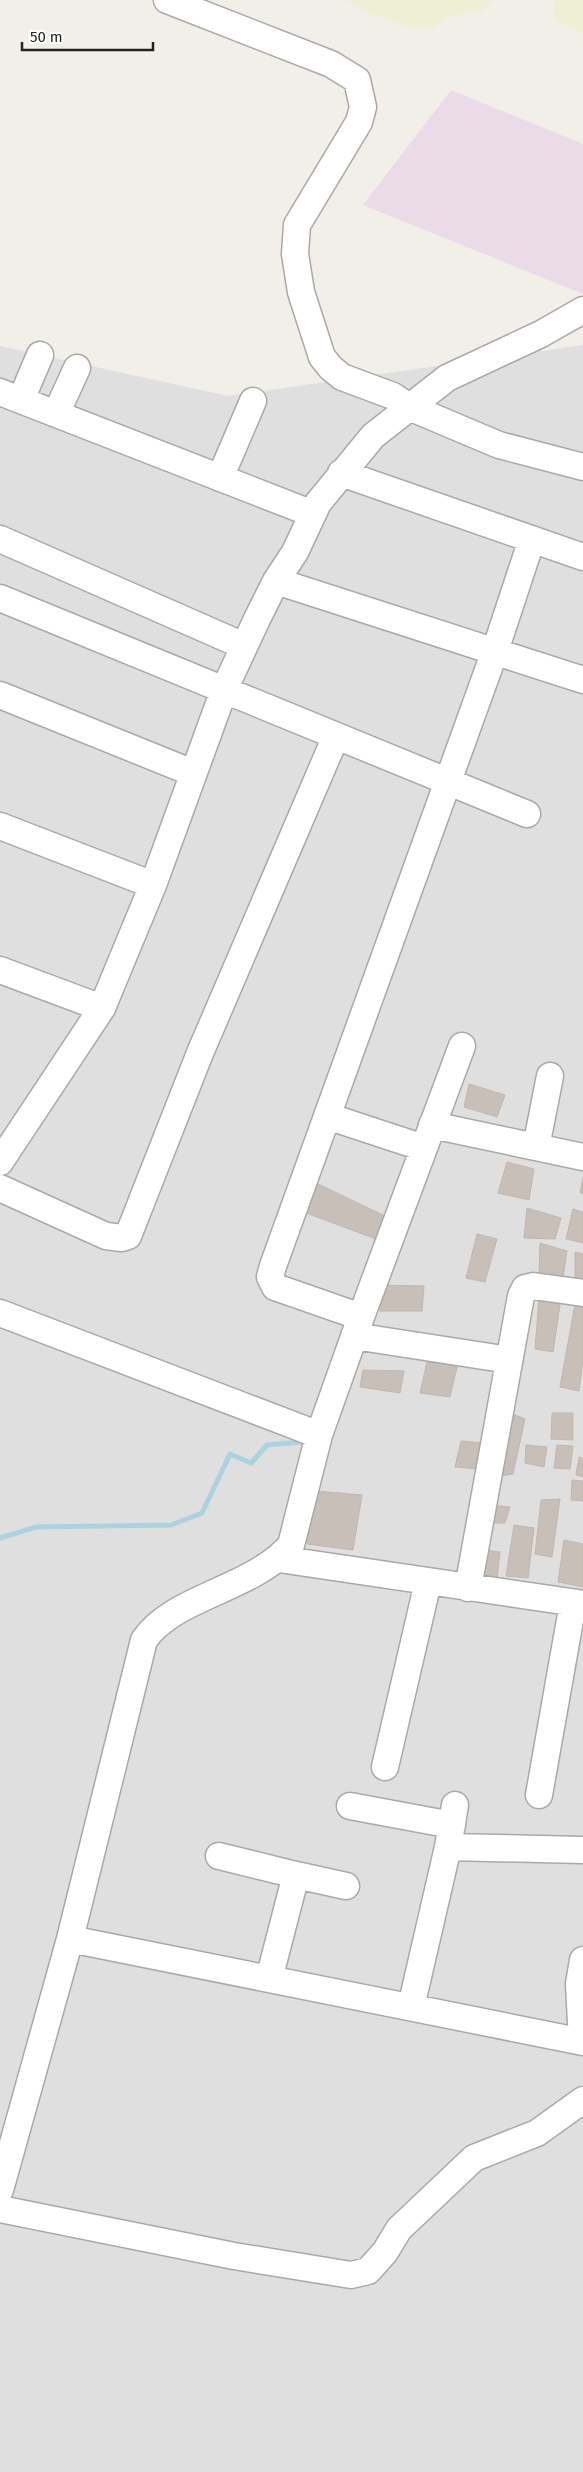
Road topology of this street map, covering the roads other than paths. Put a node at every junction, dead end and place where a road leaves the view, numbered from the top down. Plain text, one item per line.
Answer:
1 (167, 0) edge
2 (583, 310) edge
3 (40, 355) dead end
4 (77, 368) dead end
5 (10, 396) edge
6 (254, 401) dead end
7 (409, 408) junction
8 (56, 414) junction
9 (583, 467) edge
10 (341, 473) junction
11 (220, 478) junction
12 (313, 514) junction
13 (0, 539) edge
14 (532, 539) junction
15 (583, 557) edge
16 (276, 581) junction
17 (0, 598) edge
18 (244, 646) junction
19 (495, 650) junction
20 (583, 680) edge
21 (224, 690) junction
22 (0, 695) edge
23 (336, 736) junction
24 (193, 773) junction
25 (447, 781) junction
26 (527, 814) dead end
27 (0, 826) edge
28 (153, 885) junction
29 (0, 970) edge
30 (102, 1008) junction
31 (462, 1046) dead end
32 (550, 1076) dead end
33 (327, 1116) junction
34 (428, 1137) junction
35 (536, 1147) junction
36 (583, 1157) edge
37 (0, 1162) edge
38 (0, 1188) edge
39 (583, 1294) edge
40 (0, 1313) edge
41 (358, 1326) junction
42 (509, 1360) junction
43 (319, 1436) junction
44 (279, 1559) junction
45 (428, 1582) junction
46 (468, 1588) junction
47 (578, 1604) edge
48 (385, 1767) dead end
49 (539, 1795) dead end
50 (350, 1806) dead end
51 (452, 1826) junction
52 (583, 1850) edge
53 (219, 1856) dead end
54 (296, 1875) junction
55 (346, 1886) dead end
56 (70, 1939) junction
57 (583, 1960) edge
58 (269, 1979) junction
59 (411, 2007) junction
60 (583, 2042) edge
61 (583, 2100) edge
62 (0, 2190) edge
63 (0, 2209) edge

1 - 7 street
2 - 7 street
3 - 5 street
4 - 8 street
5 - 8 street
6 - 11 street
7 - 9 street
7 - 10 street
8 - 11 street
10 - 12 street
10 - 14 street
11 - 12 street
12 - 16 street
13 - 18 street
14 - 15 street
14 - 19 street
16 - 18 street
16 - 19 street
17 - 21 street
18 - 21 street
19 - 20 street
19 - 25 street
21 - 23 street
21 - 24 street
22 - 24 street
23 - 25 street
23 - 38 street
24 - 28 street
25 - 26 street
25 - 33 street
27 - 28 street
28 - 30 street
29 - 30 street
30 - 37 street
31 - 34 street
32 - 35 street
33 - 34 street
33 - 41 street
34 - 35 street
34 - 41 street
35 - 36 street
39 - 42 street
40 - 43 street
41 - 42 street
41 - 43 street
42 - 46 street
43 - 44 street
44 - 45 street
44 - 56 street
45 - 46 street
45 - 48 street
46 - 47 street
47 - 49 street
50 - 51 street
51 - 52 street
51 - 59 street
53 - 54 street
54 - 55 street
54 - 58 street
56 - 58 street
56 - 62 street
57 - 60 street
58 - 59 street
59 - 60 street
61 - 63 street

